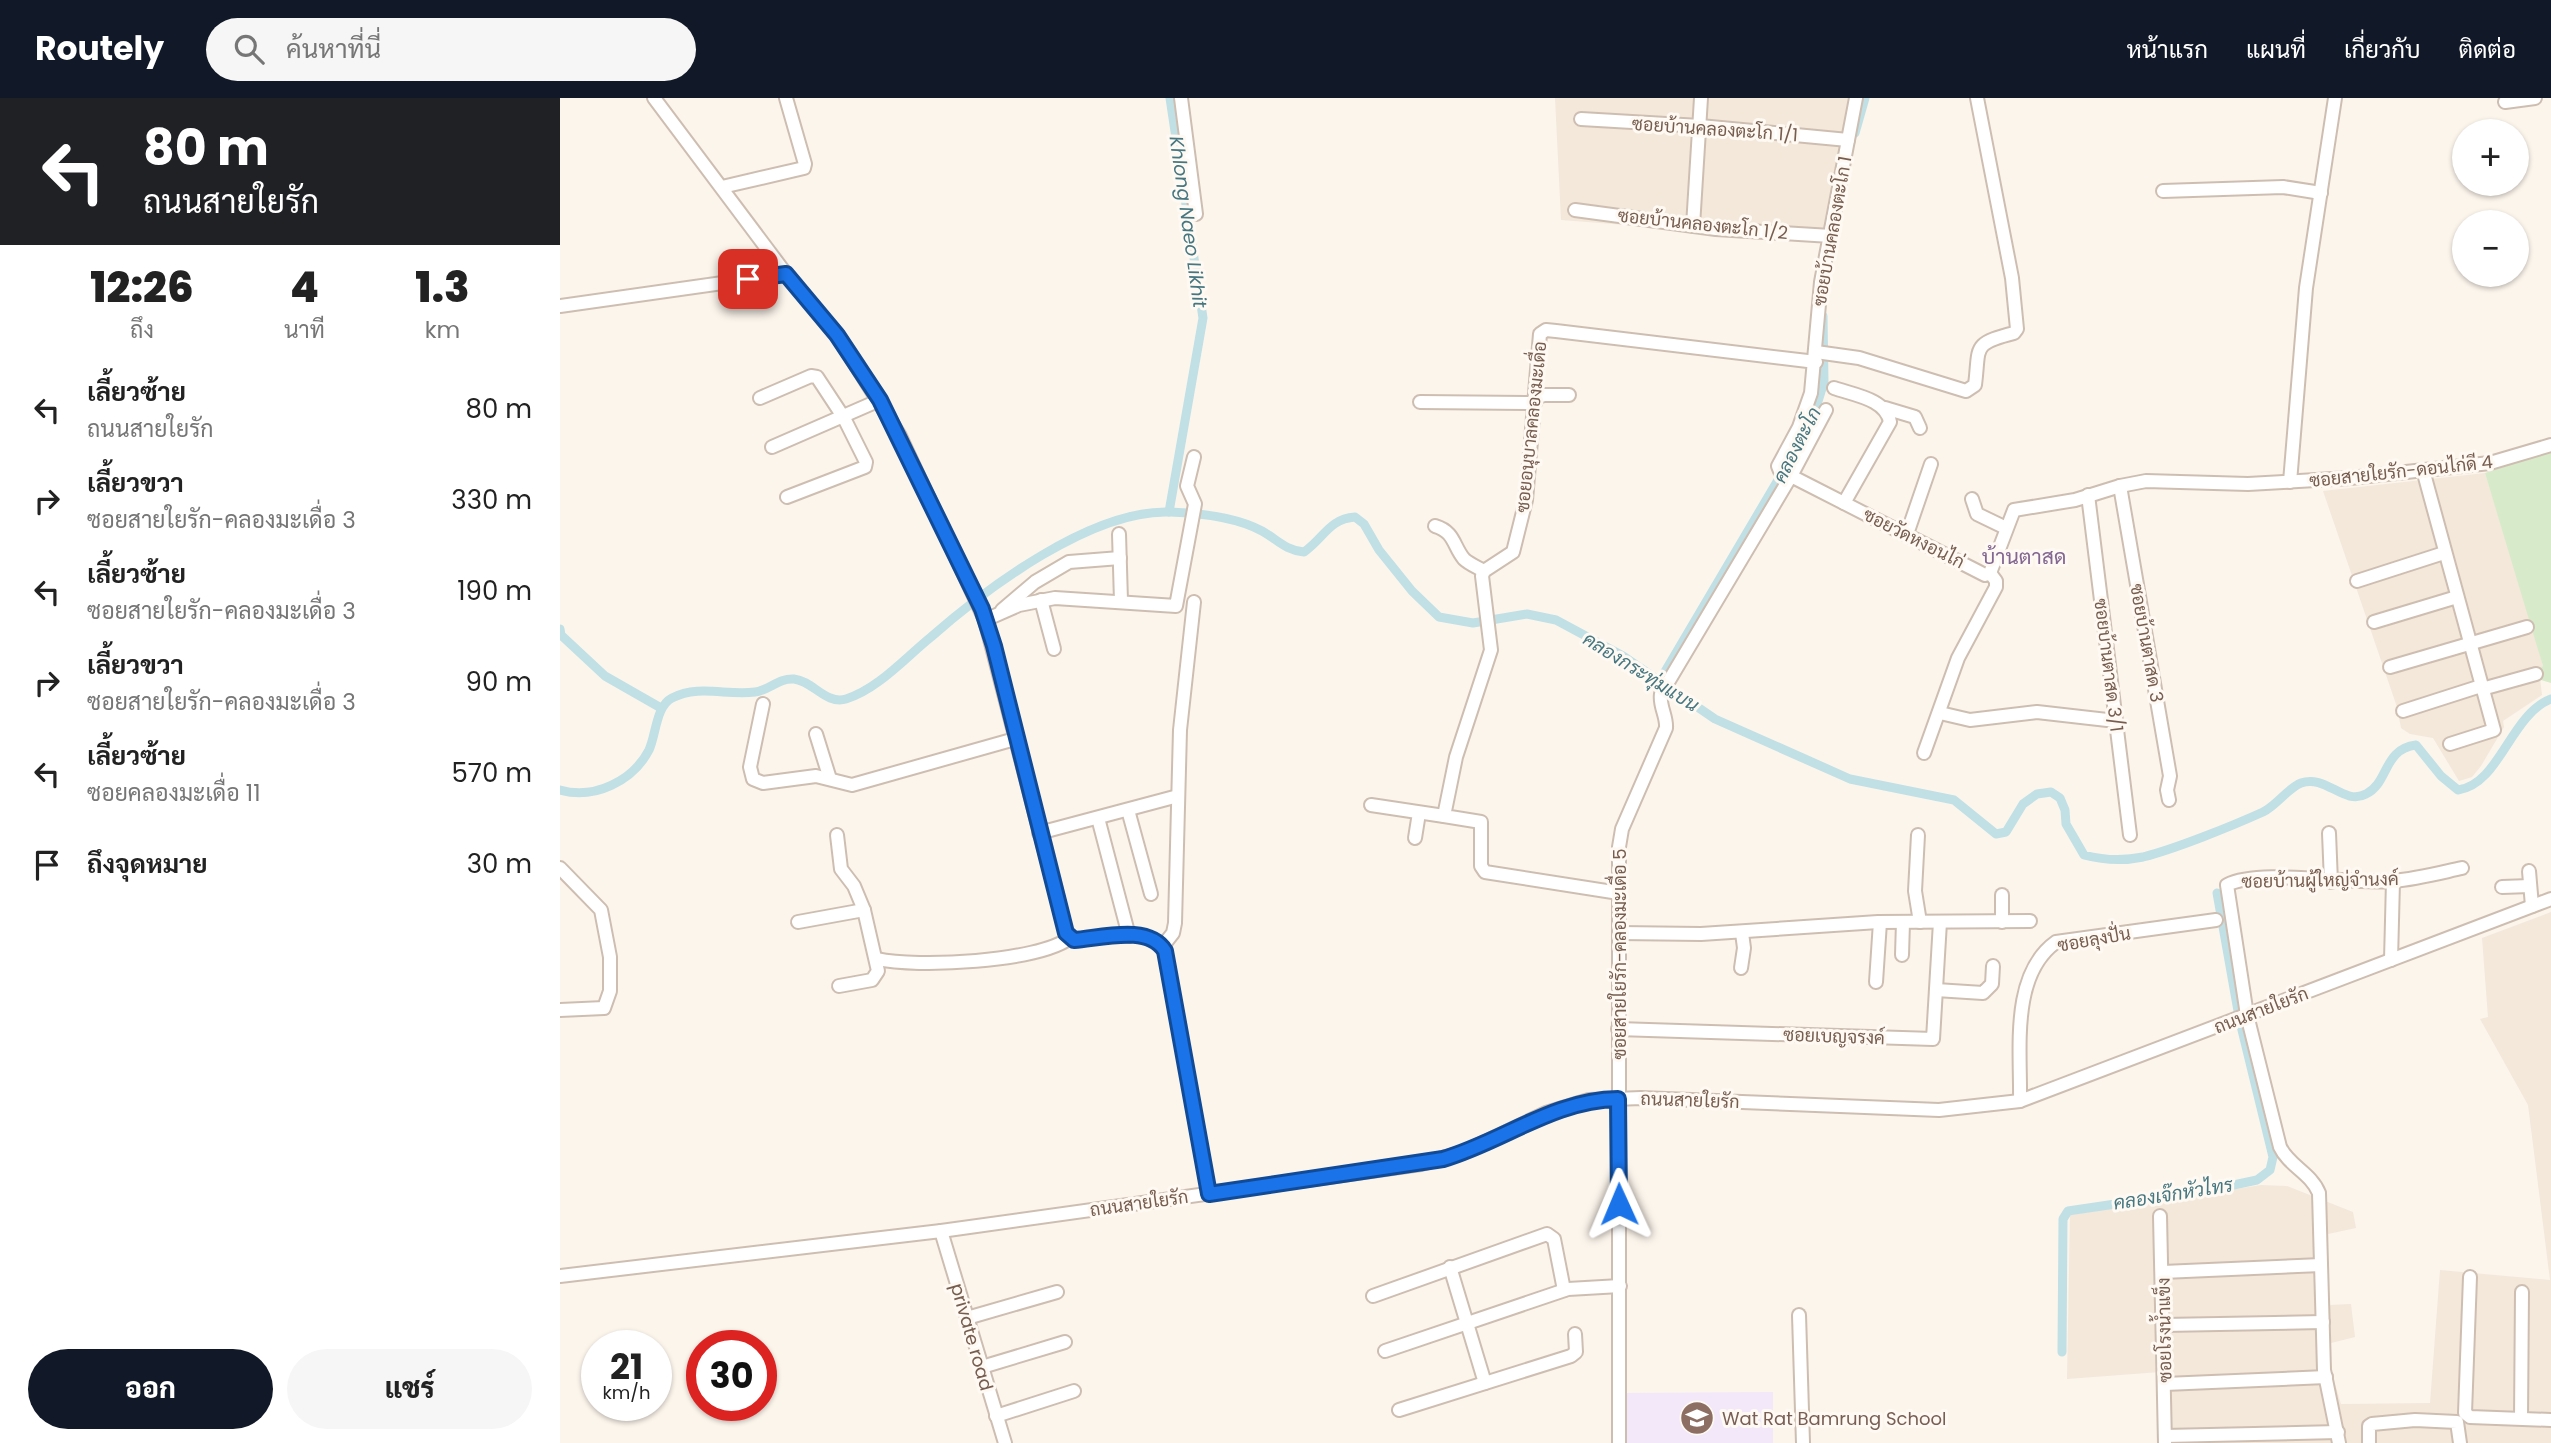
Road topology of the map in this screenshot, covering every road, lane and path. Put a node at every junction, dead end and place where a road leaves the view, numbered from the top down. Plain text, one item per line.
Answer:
1 (654, 98) edge
2 (786, 98) edge
3 (1181, 98) edge
4 (1701, 98) edge
5 (1856, 98) edge
6 (1977, 98) edge
7 (2334, 98) edge
8 (2535, 98) edge
9 (2505, 102) dead end
10 (1581, 119) dead end
11 (1700, 126) junction
12 (1848, 140) junction
13 (722, 187) junction
14 (2163, 191) dead end
15 (2321, 193) junction
16 (1575, 210) dead end
17 (1196, 214) dead end
18 (1693, 226) junction
19 (1831, 236) junction
20 (786, 274) junction
21 (560, 306) edge
22 (1820, 355) junction
23 (1834, 388) dead end
24 (1569, 395) dead end
25 (760, 398) dead end
26 (880, 400) junction
27 (1535, 401) junction
28 (1420, 402) dead end
29 (1885, 408) junction
30 (1826, 410) dead end
31 (844, 418) junction
32 (1920, 428) dead end
33 (2551, 445) edge
34 (772, 447) dead end
35 (1194, 457) dead end
36 (1931, 464) dead end
37 (2423, 470) junction
38 (1786, 474) junction
39 (2290, 482) junction
40 (2120, 485) junction
41 (2088, 495) junction
42 (788, 497) dead end
43 (1972, 499) dead end
44 (1844, 503) junction
45 (1435, 526) dead end
46 (2006, 528) junction
47 (1119, 534) dead end
48 (1907, 534) junction
49 (2444, 553) junction
50 (1120, 558) junction
51 (1484, 571) junction
52 (1990, 573) junction
53 (2357, 581) dead end
54 (2457, 597) junction
55 (1041, 600) junction
56 (1121, 601) junction
57 (1194, 603) dead end
58 (1000, 613) junction
59 (983, 615) junction
60 (2374, 622) dead end
61 (2527, 627) dead end
62 (2470, 645) junction
63 (1054, 649) dead end
64 (2390, 667) dead end
65 (2536, 674) dead end
66 (2482, 688) junction
67 (763, 704) dead end
68 (2403, 710) dead end
69 (1940, 713) junction
70 (2116, 721) junction
71 (816, 734) dead end
72 (1015, 739) junction
73 (2449, 744) dead end
74 (1924, 753) dead end
75 (830, 779) junction
76 (1178, 796) junction
77 (2169, 800) dead end
78 (1371, 805) dead end
79 (1128, 810) junction
80 (1419, 813) junction
81 (1444, 816) junction
82 (1098, 818) junction
83 (1039, 832) junction
84 (2329, 833) dead end
85 (837, 835) dead end
86 (1918, 835) dead end
87 (2130, 835) dead end
88 (1415, 838) dead end
89 (560, 868) edge
90 (2462, 868) dead end
91 (2529, 871) dead end
92 (2331, 881) junction
93 (2393, 881) junction
94 (2530, 886) junction
95 (2502, 887) dead end
96 (1619, 893) junction
97 (1151, 894) dead end
98 (2002, 895) dead end
99 (2551, 899) edge
100 (2532, 906) junction
101 (864, 910) junction
102 (2216, 920) dead end
103 (2030, 921) dead end
104 (798, 922) dead end
105 (1880, 922) junction
106 (1903, 922) junction
107 (1920, 922) junction
108 (1940, 922) junction
109 (2002, 922) junction
110 (1619, 933) junction
111 (1742, 933) junction
112 (1129, 936) junction
113 (1070, 938) junction
114 (1162, 947) junction
115 (1902, 955) dead end
116 (877, 959) junction
117 (2391, 960) junction
118 (1993, 966) dead end
119 (1741, 968) dead end
120 (1876, 982) dead end
121 (839, 986) dead end
122 (1936, 990) junction
123 (560, 1010) edge
124 (2247, 1016) junction
125 (1618, 1029) junction
126 (1618, 1099) junction
127 (2020, 1101) junction
128 (1209, 1194) junction
129 (2160, 1216) dead end
130 (941, 1231) junction
131 (2321, 1265) junction
132 (1450, 1266) junction
133 (2162, 1272) junction
134 (560, 1276) edge
135 (2470, 1277) dead end
136 (1620, 1286) junction
137 (1564, 1290) junction
138 (1056, 1292) dead end
139 (2522, 1292) dead end
140 (1373, 1296) dead end
141 (1799, 1315) dead end
142 (967, 1318) junction
143 (1468, 1322) junction
144 (2323, 1322) junction
145 (2164, 1325) junction
146 (1575, 1334) dead end
147 (1065, 1342) dead end
148 (1385, 1351) dead end
149 (982, 1367) junction
150 (2326, 1377) junction
151 (1485, 1383) junction
152 (2165, 1384) junction
153 (1074, 1391) dead end
154 (1399, 1410) dead end
155 (996, 1416) junction
156 (2521, 1418) junction
157 (2551, 1420) edge
158 (2338, 1437) edge
159 (2165, 1439) edge
160 (1005, 1443) edge
161 (1619, 1443) edge
162 (1803, 1443) edge
163 (2369, 1443) edge
164 (2460, 1443) edge

1 - 13 street
2 - 13 street
3 - 17 street
4 - 11 street
5 - 12 street, ซอยบ้านคลองตะโก 1
6 - 22 street
7 - 15 street
8 - 9 street
10 - 11 street, ซอยบ้านคลองตะโก 1/1
11 - 12 street, ซอยบ้านคลองตะโก 1/1
11 - 18 street
12 - 19 street, ซอยบ้านคลองตะโก 1
13 - 20 street
14 - 15 street
15 - 39 street
16 - 18 street, ซอยบ้านคลองตะโก 1/2
18 - 19 street, ซอยบ้านคลองตะโก 1/2
19 - 22 street, ซอยบ้านคลองตะโก 1
20 - 21 street
20 - 26 street
22 - 27 street, ซอยอนุบาลคลองมะเดื่อ
22 - 38 street, ซอยบ้านคลองตะโก 1
23 - 29 street
24 - 27 street
25 - 31 street
26 - 31 street
26 - 59 street
27 - 28 street
27 - 51 street, ซอยอนุบาลคลองมะเดื่อ
29 - 32 street
29 - 44 street
30 - 38 street
31 - 34 street
31 - 42 street
33 - 37 street, ซอยสายใยรัก-ดอนไก่ดี 4
35 - 56 street
36 - 48 street
37 - 39 street, ซอยสายใยรัก-ดอนไก่ดี 4
37 - 49 street
38 - 44 street, ซอยวัดหงอนไก่
38 - 96 street, ซอยสายใยรัก-คลองมะเดื่อ 5
39 - 40 street
40 - 41 street
40 - 77 street, ซอยบ้านตาสด 3
41 - 46 street
41 - 70 street, ซอยบ้านตาสด 3/1
43 - 46 street
44 - 48 street, ซอยวัดหงอนไก่
45 - 51 street
46 - 52 street
47 - 50 street
48 - 52 street, ซอยวัดหงอนไก่
49 - 53 street
49 - 54 street
50 - 56 street
50 - 58 street
51 - 81 street
52 - 69 street
54 - 60 street
54 - 62 street
55 - 56 street
55 - 58 street
55 - 63 street
57 - 76 street
58 - 59 street
59 - 72 street
61 - 62 street
62 - 64 street
62 - 66 street
65 - 66 street
66 - 68 street
66 - 73 street
67 - 75 street
69 - 70 street
69 - 74 street
70 - 87 street, ซอยบ้านตาสด 3/1
71 - 75 street
72 - 75 street
72 - 83 street
76 - 79 street
76 - 114 street
78 - 80 street
79 - 82 street
79 - 97 street
80 - 81 street
80 - 88 street
81 - 96 street
82 - 83 street
82 - 112 street
83 - 113 street
84 - 92 street
85 - 101 street
86 - 107 street
89 - 123 street
90 - 93 street, ซอยบ้านผู้ใหญ่จำนงค์
91 - 94 street
92 - 93 street, ซอยบ้านผู้ใหญ่จำนงค์
92 - 124 street, ซอยบ้านผู้ใหญ่จำนงค์
93 - 117 street
94 - 95 street
94 - 100 street
96 - 110 street, ซอยสายใยรัก-คลองมะเดื่อ 5
98 - 109 street
99 - 100 street, ถนนสายใยรัก
100 - 117 street, ถนนสายใยรัก
101 - 104 street
101 - 116 street
102 - 127 street, ซอยลุงปั่น
103 - 109 street
105 - 106 street
105 - 111 street
105 - 120 street
106 - 107 street
106 - 115 street
107 - 108 street
108 - 109 street
108 - 122 street, ซอยเบญจรงค์
110 - 111 street
110 - 125 street, ซอยสายใยรัก-คลองมะเดื่อ 5
111 - 119 street
112 - 113 street
112 - 114 street
113 - 116 street
114 - 128 street
116 - 121 street
117 - 124 street, ถนนสายใยรัก
118 - 122 street
122 - 125 street, ซอยเบญจรงค์
124 - 127 street, ถนนสายใยรัก
124 - 131 street
125 - 126 street, ซอยสายใยรัก-คลองมะเดื่อ 5
126 - 127 street, ถนนสายใยรัก
126 - 128 street, ถนนสายใยรัก
126 - 136 street, ซอยสายใยรัก-คลองมะเดื่อ 5
128 - 130 street, ถนนสายใยรัก
129 - 133 street, ซอยโรงน้ำแข็ง
130 - 134 street, ถนนสายใยรัก
130 - 142 street, private road
131 - 133 street
131 - 144 street
132 - 137 street
132 - 140 street
132 - 143 street
133 - 145 street, ซอยโรงน้ำแข็ง
135 - 156 street
136 - 137 street
136 - 161 street, ซอยสายใยรัก-คลองมะเดื่อ 5
137 - 143 street
138 - 142 street
139 - 156 street
141 - 162 street
142 - 149 street, private road
143 - 148 street
143 - 151 street
144 - 145 street
144 - 150 street
145 - 152 street, ซอยโรงน้ำแข็ง
146 - 151 street
147 - 149 street
149 - 155 street, private road
150 - 152 street
150 - 158 street
151 - 154 street
152 - 159 street, ซอยโรงน้ำแข็ง
153 - 155 street
155 - 160 street, private road
156 - 157 street
158 - 159 street
163 - 164 street

